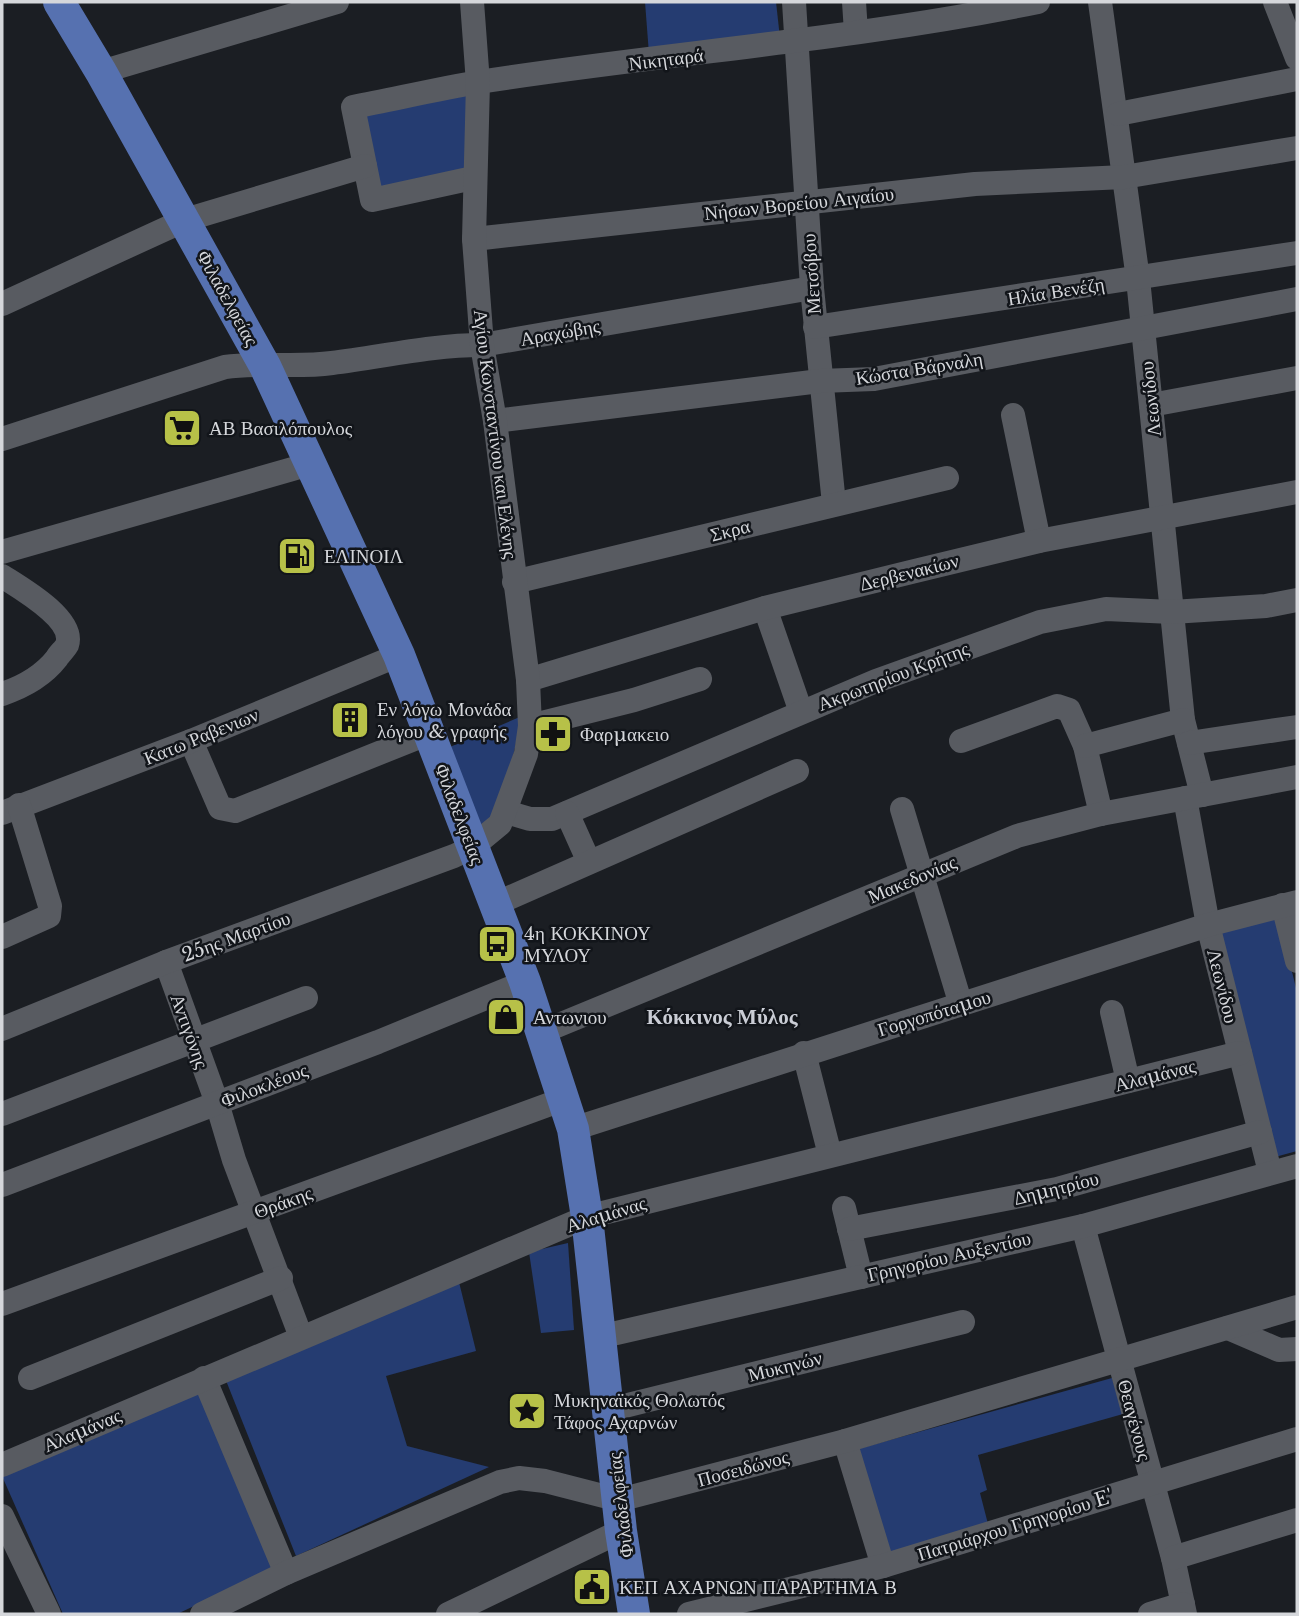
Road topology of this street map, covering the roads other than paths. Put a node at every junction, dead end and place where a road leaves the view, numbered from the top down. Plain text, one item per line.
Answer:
1 (59, 2) edge
2 (337, 2) edge
3 (472, 2) edge
4 (794, 2) edge
5 (854, 2) edge
6 (1038, 2) edge
7 (1100, 2) edge
8 (1275, 2) edge
9 (964, 9) edge
10 (856, 32) junction
11 (799, 42) junction
12 (1297, 58) edge
13 (101, 72) junction
14 (1297, 79) edge
15 (478, 82) junction
16 (1118, 114) junction
17 (1297, 148) edge
18 (365, 166) junction
19 (1124, 177) junction
20 (473, 178) junction
21 (806, 202) junction
22 (185, 220) junction
23 (474, 239) junction
24 (1297, 253) edge
25 (1138, 279) junction
26 (812, 288) junction
27 (1297, 299) edge
28 (2, 304) edge
29 (816, 327) junction
30 (1142, 327) junction
31 (482, 345) junction
32 (265, 366) junction
33 (1297, 378) edge
34 (820, 381) junction
35 (1151, 405) junction
36 (1013, 415) dead end
37 (495, 421) junction
38 (2, 439) edge
39 (310, 464) junction
40 (947, 478) dead end
41 (1297, 492) edge
42 (834, 504) junction
43 (1163, 518) junction
44 (1040, 541) junction
45 (2, 552) edge
46 (2, 576) edge
47 (514, 582) junction
48 (1297, 600) edge
49 (765, 608) junction
50 (1172, 612) junction
51 (399, 655) junction
52 (700, 679) dead end
53 (528, 680) junction
54 (2, 694) edge
55 (801, 712) junction
56 (530, 726) junction
57 (1297, 727) edge
58 (1186, 732) junction
59 (429, 733) junction
60 (191, 741) junction
61 (961, 741) dead end
62 (1085, 746) junction
63 (797, 771) dead end
64 (1297, 777) edge
65 (1194, 796) junction
66 (11, 809) edge
67 (902, 809) dead end
68 (506, 812) junction
69 (567, 813) junction
70 (1101, 814) junction
71 (471, 848) junction
72 (589, 862) junction
73 (922, 875) junction
74 (1290, 903) edge
75 (495, 904) junction
76 (1208, 925) junction
77 (2, 937) edge
78 (1297, 961) edge
79 (166, 962) junction
80 (525, 982) junction
81 (306, 998) dead end
82 (961, 1005) junction
83 (1112, 1012) dead end
84 (2, 1029) edge
85 (542, 1032) junction
86 (194, 1042) junction
87 (804, 1053) junction
88 (1240, 1054) junction
89 (1128, 1081) junction
90 (564, 1099) junction
91 (217, 1103) junction
92 (2, 1114) edge
93 (573, 1129) junction
94 (1260, 1132) junction
95 (830, 1155) junction
96 (1297, 1166) edge
97 (1270, 1172) junction
98 (2, 1185) edge
99 (256, 1212) junction
100 (587, 1217) junction
101 (1083, 1226) junction
102 (861, 1277) junction
103 (281, 1278) junction
104 (2, 1304) edge
105 (1297, 1307) edge
106 (962, 1322) dead end
107 (1228, 1328) junction
108 (301, 1336) junction
109 (599, 1337) junction
110 (1297, 1349) edge
111 (1119, 1361) junction
112 (30, 1378) dead end
113 (204, 1378) junction
114 (608, 1410) junction
115 (1297, 1439) edge
116 (845, 1441) junction
117 (2, 1465) edge
118 (1153, 1483) junction
119 (2, 1516) edge
120 (620, 1516) junction
121 (1297, 1520) edge
122 (1173, 1558) junction
123 (883, 1566) junction
124 (286, 1573) junction
125 (1184, 1609) edge
126 (49, 1614) edge
127 (202, 1614) edge
128 (448, 1614) edge
129 (634, 1614) edge
130 (689, 1614) edge
131 (1150, 1614) edge

1 - 13 main road, Φιλαδελφείας
2 - 13 street
3 - 15 street, Αγίου Κωνσταντίνου και Ελένης
4 - 11 street, Μετσόβου
5 - 10 street
6 - 9 street, Νικηταρά
7 - 16 street, Λεωνίδου
8 - 12 street
9 - 10 street, Νικηταρά
10 - 11 street, Νικηταρά
11 - 15 street, Νικηταρά
11 - 21 street, Μετσόβου
13 - 22 main road, Φιλαδελφείας
14 - 16 street
15 - 18 street, Νικηταρά
15 - 20 street, Αγίου Κωνσταντίνου και Ελένης
16 - 19 street, Λεωνίδου
17 - 19 street, Νήσων Βορείου Αιγαίου
18 - 20 street, Νικηταρά
18 - 22 street
19 - 21 street, Νήσων Βορείου Αιγαίου
19 - 25 street, Λεωνίδου
20 - 23 street, Αγίου Κωνσταντίνου και Ελένης
21 - 23 street, Νήσων Βορείου Αιγαίου
21 - 26 street, Μετσόβου
22 - 28 street
22 - 32 main road, Φιλαδελφείας
23 - 31 street, Αγίου Κωνσταντίνου και Ελένης
24 - 25 street, Ηλία Βενέζη
25 - 29 street, Ηλία Βενέζη
25 - 30 street, Λεωνίδου
26 - 29 street, Μετσόβου
26 - 31 street, Αραχώβης
27 - 30 street, Κώστα Βάρναλη
29 - 34 street, Μετσόβου
30 - 34 street, Κώστα Βάρναλη
30 - 35 street, Λεωνίδου
31 - 32 street, Αραχώβης
31 - 37 street, Αγίου Κωνσταντίνου και Ελένης
32 - 38 street, Αραχώβης
32 - 39 main road, Φιλαδελφείας
33 - 35 street
34 - 37 street, Κώστα Βάρναλη
34 - 42 street, Μετσόβου
35 - 43 street, Λεωνίδου
36 - 44 street
37 - 47 street, Αγίου Κωνσταντίνου και Ελένης
39 - 45 street
39 - 51 main road, Φιλαδελφείας
40 - 42 street, Σκρα
41 - 43 street, Δερβενακίων
42 - 47 street, Σκρα
43 - 44 street, Δερβενακίων
43 - 50 street, Λεωνίδου
44 - 49 street, Δερβενακίων
46 - 54 street
47 - 53 street, Αγίου Κωνσταντίνου και Ελένης
48 - 50 street, Ακρωτηρίου Κρήτης
49 - 53 street, Δερβενακίων
49 - 55 street
50 - 55 street, Ακρωτηρίου Κρήτης
50 - 58 street, Λεωνίδου
51 - 59 main road, Φιλαδελφείας
51 - 60 street, Κατω Ραβενιων
52 - 56 street
53 - 56 street, Αγίου Κωνσταντίνου και Ελένης
55 - 69 street, Ακρωτηρίου Κρήτης
56 - 68 street, Αγίου Κωνσταντίνου και Ελένης
57 - 58 street
58 - 62 street
58 - 65 street, Λεωνίδου
59 - 60 street
59 - 71 main road, Φιλαδελφείας
60 - 66 street, Κατω Ραβενιων
61 - 62 street
62 - 70 street
63 - 72 street
64 - 65 street, Μακεδονίας
65 - 70 street, Μακεδονίας
65 - 76 street, Λεωνίδου
66 - 77 street
67 - 73 street
68 - 69 street, Ακρωτηρίου Κρήτης
68 - 71 street, Αγίου Κωνσταντίνου και Ελένης
69 - 72 street
70 - 73 street, Μακεδονίας
71 - 75 main road, Φιλαδελφείας
71 - 79 street, 25ης Μαρτίου
72 - 75 street
73 - 82 street
73 - 85 street, Μακεδονίας
74 - 76 street, Γοργοπόταμου
74 - 78 street
75 - 80 main road, Φιλαδελφείας
76 - 82 street, Γοργοπόταμου
76 - 88 street, Λεωνίδου
79 - 84 street, 25ης Μαρτίου
79 - 86 street, Αντιγόνης
80 - 85 main road, Φιλαδελφείας
80 - 91 street, Φιλοκλέους
81 - 86 street
82 - 87 street, Γοργοπόταμου
83 - 89 street
85 - 90 main road, Φιλαδελφείας
86 - 91 street, Αντιγόνης
86 - 92 street
87 - 93 street, Γοργοπόταμου
87 - 95 street
88 - 89 street, Αλαμάνας
88 - 94 street, Λεωνίδου
89 - 95 street, Αλαμάνας
90 - 93 main road, Φιλαδελφείας
90 - 99 street, Θράκης
91 - 98 street, Φιλοκλέους
91 - 99 street, Αντιγόνης
93 - 100 main road, Φιλαδελφείας
94 - 97 street, Λεωνίδου
94 - 102 street, Δημητρίου
95 - 100 street, Αλαμάνας
96 - 97 street, Γρηγορίου Αυξεντίου
97 - 101 street, Γρηγορίου Αυξεντίου
99 - 103 street, Αντιγόνης
99 - 104 street, Θράκης
100 - 108 street, Αλαμάνας
100 - 109 main road, Φιλαδελφείας
101 - 102 street, Γρηγορίου Αυξεντίου
101 - 111 street, Θεαγένους
102 - 109 street, Γρηγορίου Αυξεντίου
103 - 108 street, Αντιγόνης
103 - 112 street
105 - 107 street, Ποσειδώνος
106 - 114 street, Μυκηνών
107 - 110 street
107 - 111 street, Ποσειδώνος
108 - 113 street, Αλαμάνας
109 - 114 main road, Φιλαδελφείας
111 - 116 street, Ποσειδώνος
111 - 118 street, Θεαγένους
113 - 117 street, Αλαμάνας
113 - 124 street
114 - 120 main road, Φιλαδελφείας
115 - 118 street, Πατριάρχου Γρηγορίου E'
116 - 120 street, Ποσειδώνος
116 - 123 street
118 - 122 street, Θεαγένους
118 - 123 street, Πατριάρχου Γρηγορίου E'
119 - 126 street
120 - 124 street, Ποσειδώνος
120 - 128 street
120 - 129 main road, Φιλαδελφείας
121 - 122 street
122 - 125 street, Θεαγένους
123 - 130 street, Πατριάρχου Γρηγορίου E'
124 - 127 street, Ποσειδώνος
125 - 131 street

